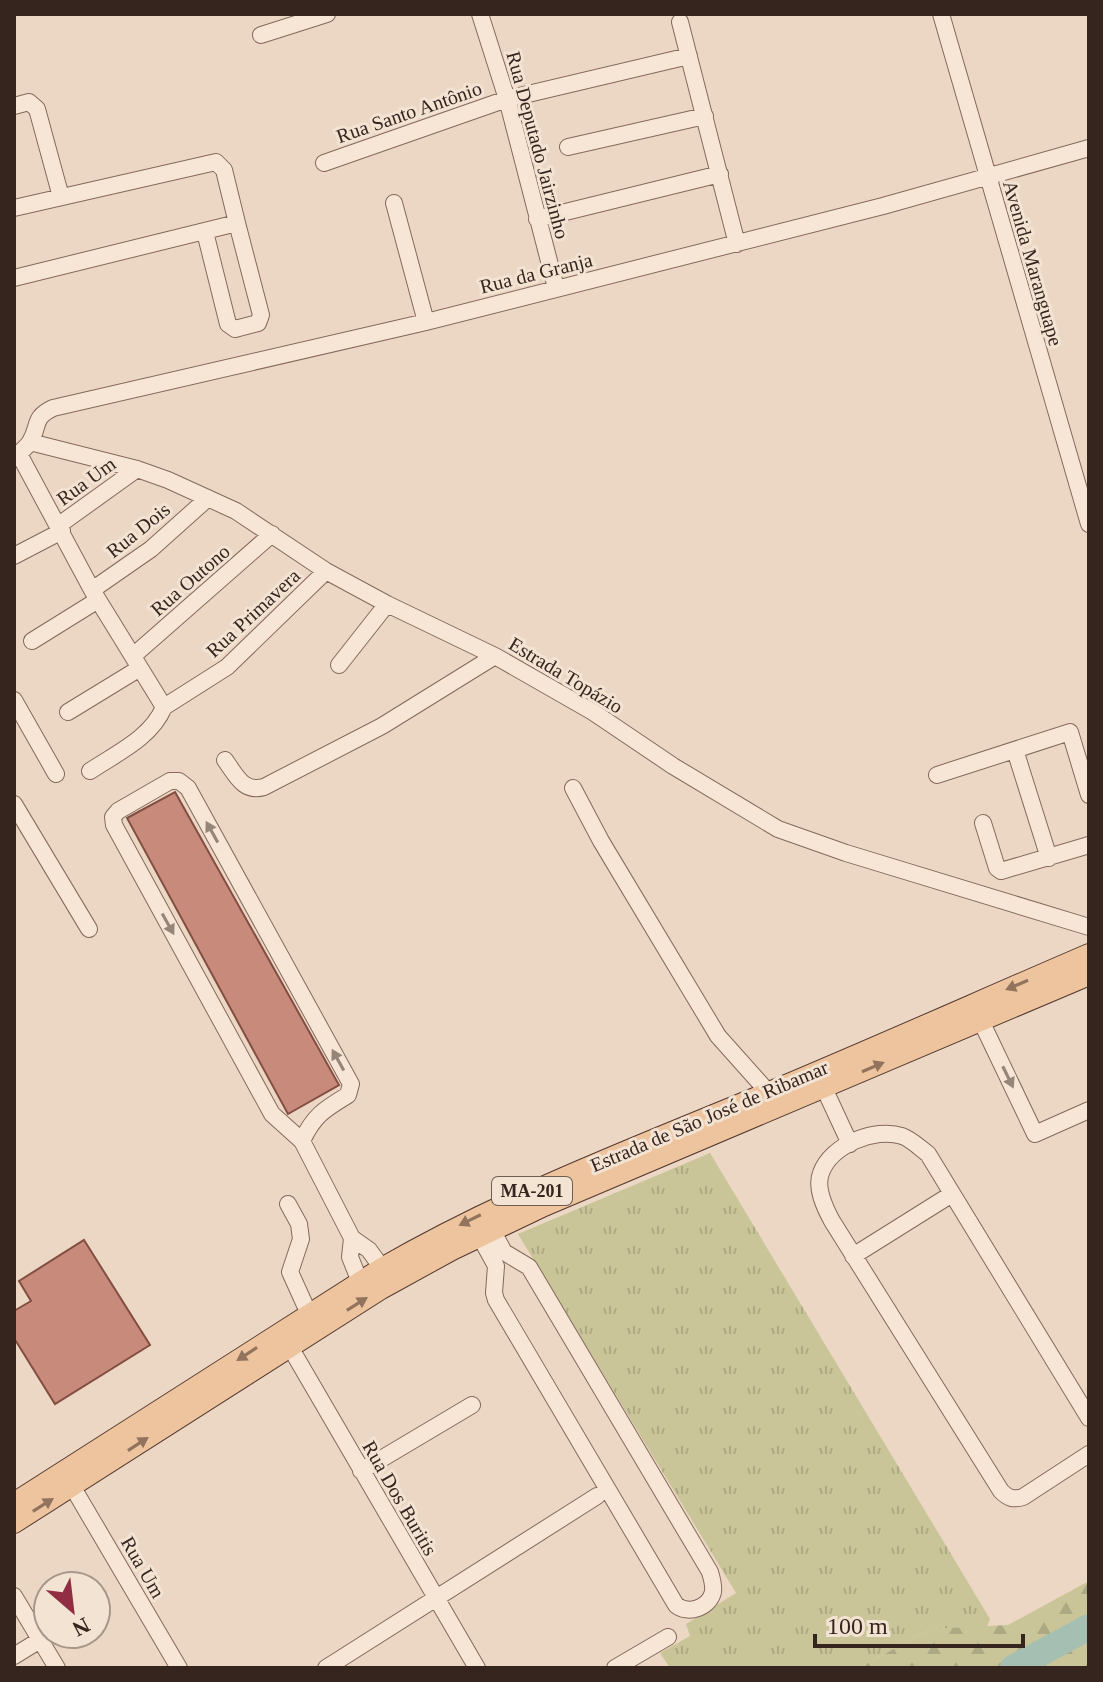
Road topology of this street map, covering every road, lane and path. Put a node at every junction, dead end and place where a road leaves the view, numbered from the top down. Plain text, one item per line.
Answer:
1 (327, 14) edge
2 (480, 14) edge
3 (941, 14) edge
4 (680, 22) dead end
5 (261, 35) dead end
6 (689, 56) junction
7 (507, 99) junction
8 (14, 106) edge
9 (705, 116) junction
10 (568, 147) dead end
11 (1089, 148) edge
12 (324, 163) dead end
13 (720, 174) junction
14 (987, 176) junction
15 (61, 197) junction
16 (394, 203) dead end
17 (14, 208) edge
18 (537, 219) junction
19 (237, 223) junction
20 (205, 232) junction
21 (737, 244) junction
22 (14, 278) edge
23 (556, 288) junction
24 (426, 322) junction
25 (21, 451) edge
26 (137, 469) junction
27 (208, 498) junction
28 (1089, 524) edge
29 (61, 528) junction
30 (272, 534) junction
31 (14, 556) edge
32 (326, 571) junction
33 (95, 595) junction
34 (387, 604) junction
35 (32, 641) dead end
36 (495, 656) junction
37 (137, 662) junction
38 (339, 665) dead end
39 (14, 700) edge
40 (164, 707) junction
41 (68, 712) dead end
42 (1015, 750) junction
43 (225, 760) dead end
44 (90, 771) dead end
45 (56, 774) dead end
46 (937, 775) dead end
47 (573, 788) dead end
48 (1089, 795) edge
49 (14, 804) edge
50 (983, 823) dead end
51 (1089, 845) edge
52 (1049, 858) junction
53 (1089, 927) edge
54 (89, 929) dead end
55 (1089, 954) edge
56 (1089, 975) edge
57 (981, 1021) junction
58 (824, 1088) junction
59 (768, 1092) junction
60 (1089, 1110) edge
61 (302, 1141) junction
62 (850, 1144) junction
63 (952, 1194) junction
64 (288, 1204) dead end
65 (486, 1234) junction
66 (352, 1238) junction
67 (853, 1256) junction
68 (382, 1268) junction
69 (360, 1282) junction
70 (309, 1314) junction
71 (290, 1347) junction
72 (472, 1405) dead end
73 (1089, 1418) edge
74 (1089, 1454) edge
75 (361, 1471) junction
76 (72, 1486) junction
77 (597, 1496) dead end
78 (14, 1503) edge
79 (14, 1523) edge
80 (14, 1596) edge
81 (436, 1598) junction
82 (32, 1626) edge
83 (668, 1637) dead end
84 (32, 1645) edge
85 (46, 1650) edge
86 (14, 1656) edge
87 (57, 1668) edge
88 (179, 1668) edge
89 (326, 1668) edge
90 (477, 1668) edge
91 (615, 1668) edge

1 - 5 street
2 - 7 street, Rua Deputado Jairzinho
3 - 14 street, Avenida Maranguape
4 - 6 street
6 - 7 street, Rua Santo Antônio
6 - 9 street
7 - 12 street, Rua Santo Antônio
7 - 18 street, Rua Deputado Jairzinho
8 - 15 street
9 - 10 street
9 - 13 street
11 - 14 street, Rua da Granja
13 - 18 street
13 - 21 street
14 - 21 street, Rua da Granja
14 - 28 street, Avenida Maranguape
15 - 17 street
15 - 19 street
16 - 24 street
18 - 23 street, Rua Deputado Jairzinho
19 - 20 street
19 - 20 street
20 - 22 street
21 - 23 street, Rua da Granja
23 - 24 street, Rua da Granja
24 - 25 street, Rua da Granja
25 - 26 street, Estrada Topázio
25 - 29 street
26 - 27 street, Estrada Topázio
26 - 29 street, Rua Um
27 - 30 street, Estrada Topázio
27 - 33 street, Rua Dois
29 - 31 street, Rua Um
29 - 33 street
30 - 32 street, Estrada Topázio
30 - 37 street, Rua Outono
32 - 34 street, Estrada Topázio
32 - 40 street, Rua Primavera
33 - 35 street, Rua Dois
33 - 37 street
34 - 36 street, Estrada Topázio
34 - 38 street
36 - 43 street
36 - 53 street, Estrada Topázio
37 - 40 street
37 - 41 street, Rua Outono
39 - 45 street
40 - 44 street, Rua Primavera
42 - 46 street
42 - 48 street
42 - 52 street
47 - 59 street
49 - 54 street
50 - 52 street
51 - 52 street
55 -> 59 main road, Estrada de São José de Ribamar / MA-201
56 - 57 main road, Estrada de São José de Ribamar / MA-201
58 -> 57 main road, Estrada de São José de Ribamar / MA-201
57 -> 60 street
58 - 62 street
58 - 65 main road, Estrada de São José de Ribamar / MA-201
59 -> 68 main road, Estrada de São José de Ribamar / MA-201
61 -> 61 street
61 - 66 street
62 - 63 street
62 - 67 street
63 - 67 street
63 - 73 street
64 - 70 street
65 - 65 street
71 -> 65 main road, Estrada de São José de Ribamar / MA-201
66 - 68 street
66 - 69 street
67 - 74 street
68 - 69 main road, Estrada de São José de Ribamar / MA-201
69 - 70 main road, Estrada de São José de Ribamar / MA-201
70 -> 78 main road, Estrada de São José de Ribamar / MA-201
71 - 75 street, Rua Dos Buritis
76 -> 71 main road, Estrada de São José de Ribamar / MA-201
72 - 75 street
75 - 81 street, Rua Dos Buritis
79 -> 76 main road, Estrada de São José de Ribamar / MA-201
76 - 88 street, Rua Um
77 - 81 street
80 - 82 street
81 - 89 street
81 - 90 street, Rua Dos Buritis
83 - 91 street
84 - 86 street
85 - 87 street

